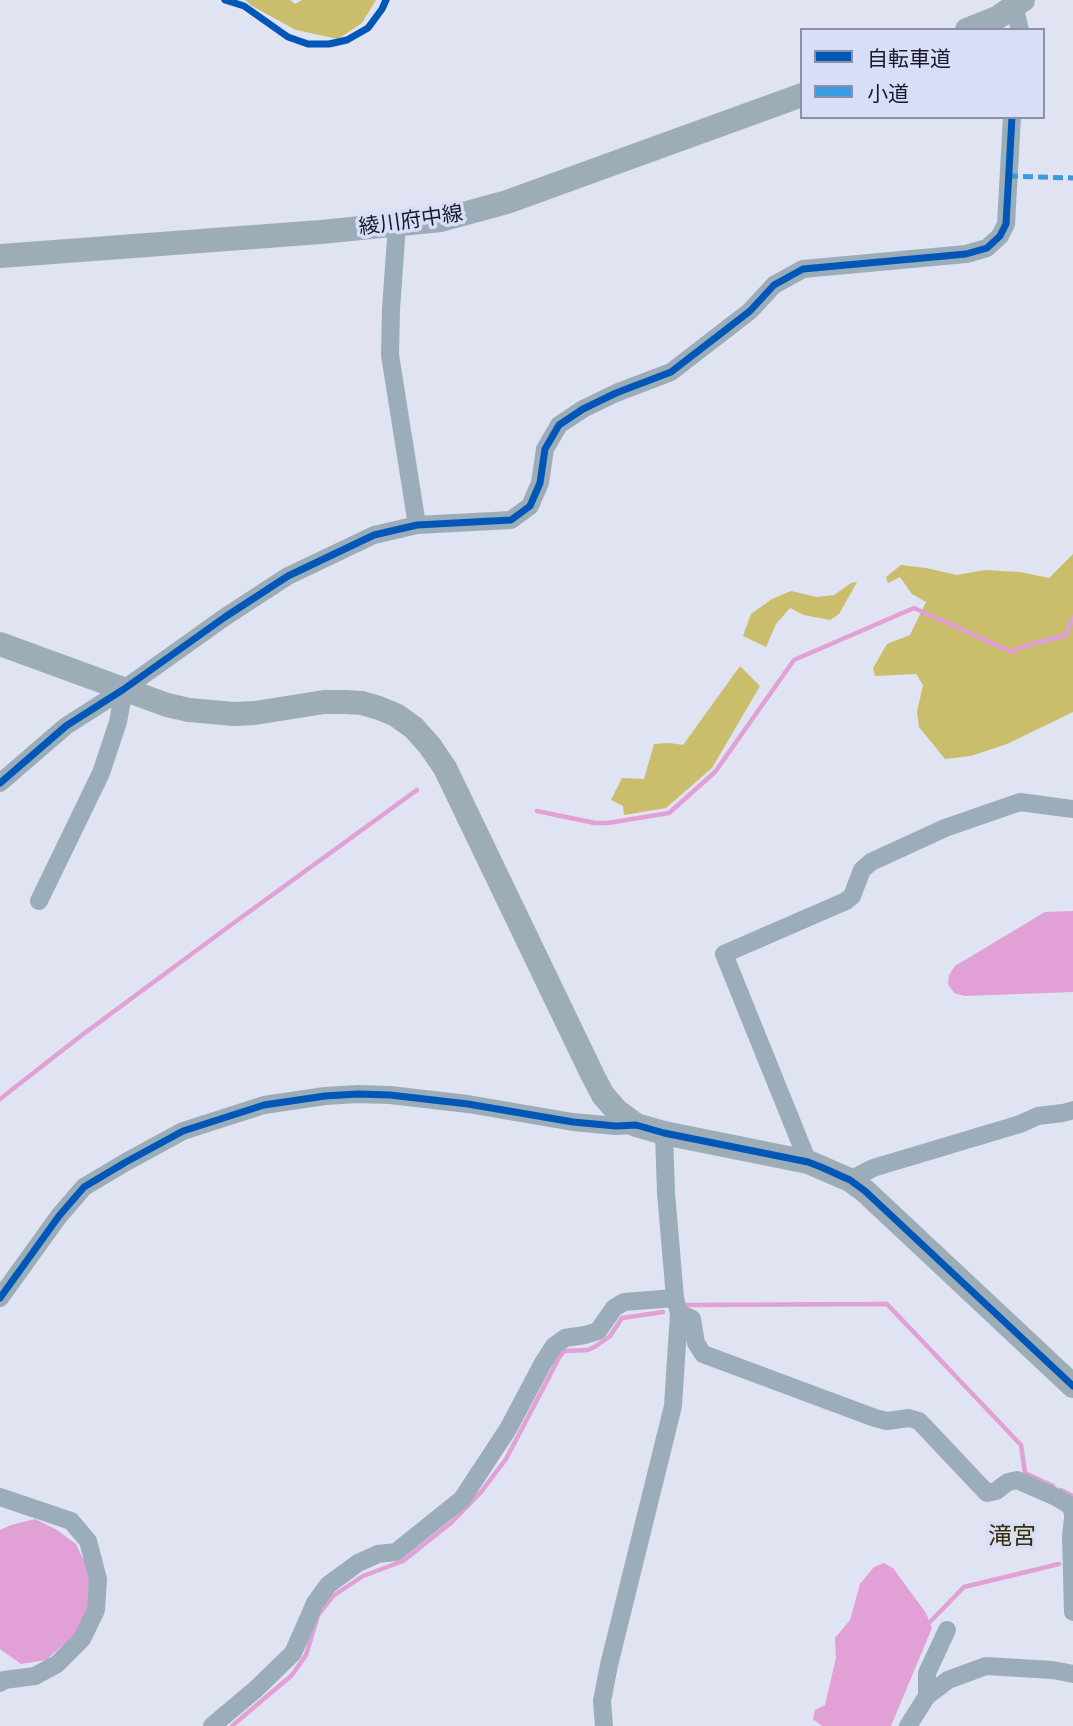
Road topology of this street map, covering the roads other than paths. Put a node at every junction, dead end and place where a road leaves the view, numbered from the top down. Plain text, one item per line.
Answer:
1 (1019, 12) edge
2 (972, 28) edge
3 (800, 95) edge
4 (1012, 119) edge
5 (397, 225) junction
6 (0, 256) edge
7 (417, 525) junction
8 (0, 644) edge
9 (124, 689) junction
10 (0, 783) edge
11 (1073, 808) edge
12 (39, 901) dead end
13 (1073, 1110) edge
14 (636, 1125) junction
15 (664, 1133) junction
16 (808, 1162) junction
17 (850, 1180) junction
18 (0, 1298) edge
19 (677, 1306) junction
20 (1073, 1386) edge
21 (0, 1497) edge
22 (1073, 1516) edge
23 (1073, 1612) edge
24 (947, 1630) dead end
25 (1073, 1674) edge
26 (0, 1683) edge
27 (927, 1696) junction
28 (212, 1726) edge
29 (604, 1726) edge
30 (908, 1726) edge

1 - 2 street
3 - 5 street, 綾川府中線
4 - 7 street
5 - 6 street, 綾川府中線
5 - 7 street
7 - 9 street
8 - 9 street
9 - 10 street
9 - 12 street
9 - 14 street
11 - 16 street
13 - 17 street
14 - 15 street
14 - 18 street
15 - 16 street
15 - 19 street
16 - 17 street
17 - 20 street
19 - 22 street
19 - 28 street
19 - 29 street
21 - 26 street
22 - 23 street
24 - 27 street
25 - 27 street
27 - 30 street

